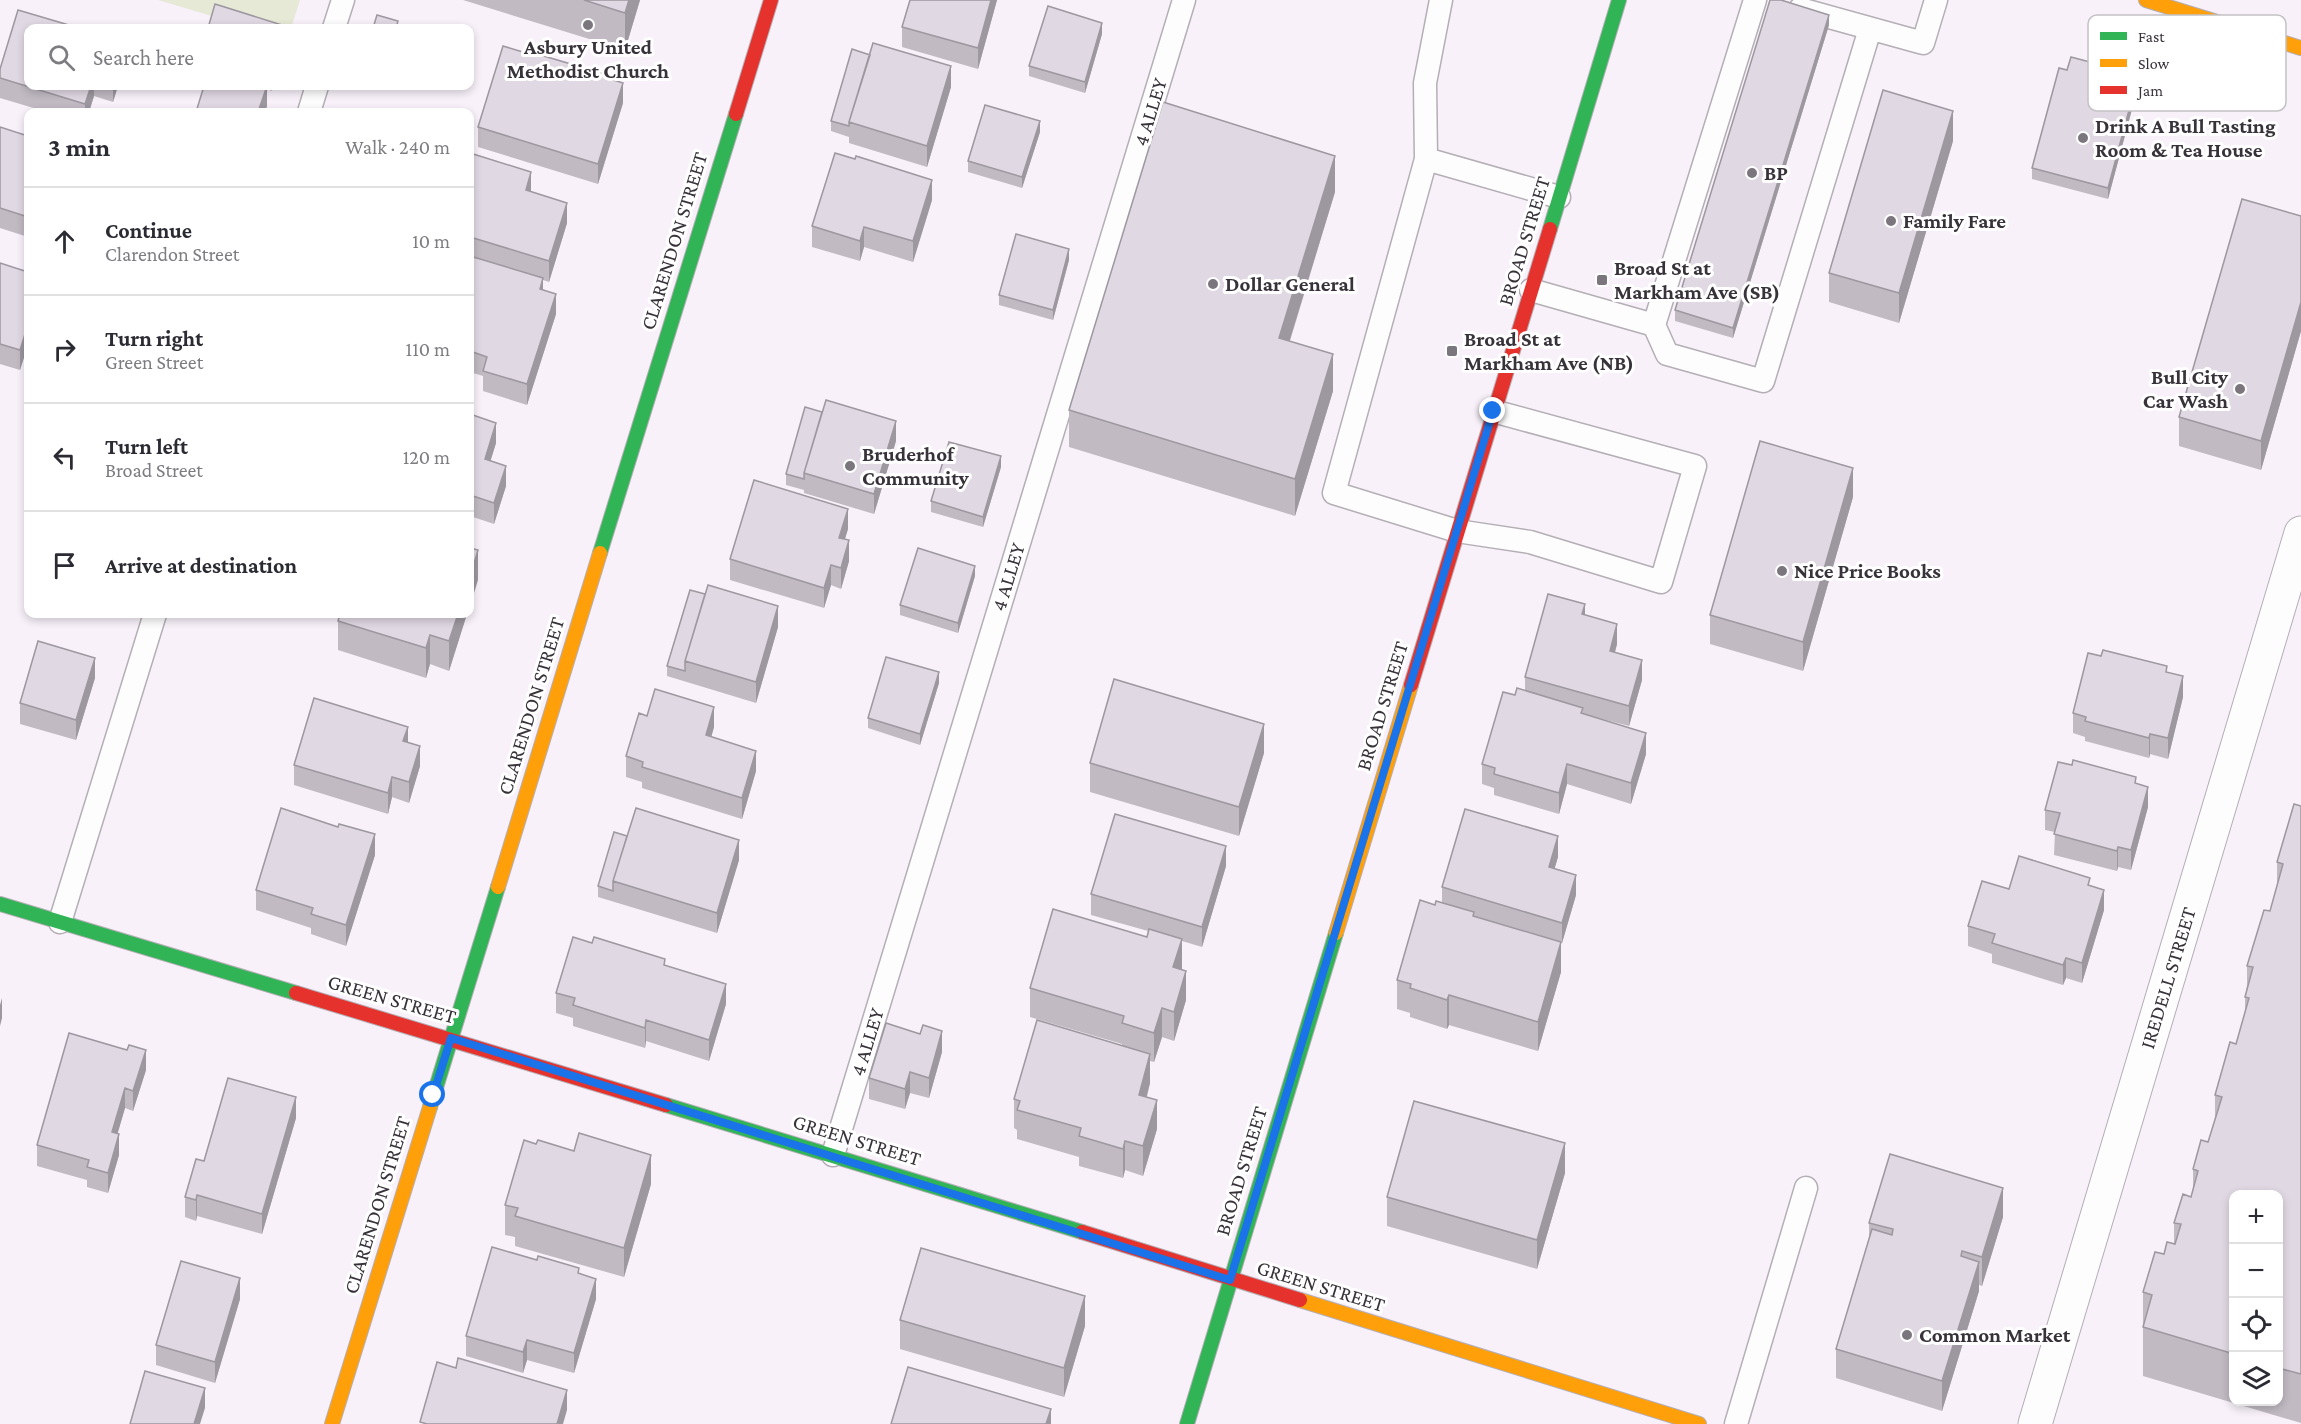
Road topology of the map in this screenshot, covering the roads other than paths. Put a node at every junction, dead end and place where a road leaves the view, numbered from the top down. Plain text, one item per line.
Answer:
1 (343, 0) edge
2 (771, 0) edge
3 (1184, 0) edge
4 (1440, 0) edge
5 (1619, 0) edge
6 (1755, 0) edge
7 (1770, 0) edge
8 (1936, 0) edge
9 (2146, 0) edge
10 (2194, 15) edge
11 (335, 24) edge
12 (1870, 29) junction
13 (2286, 43) edge
14 (2301, 48) edge
15 (316, 90) edge
16 (310, 108) edge
17 (1426, 159) junction
18 (1559, 197) junction
19 (1531, 290) junction
20 (1654, 325) junction
21 (1493, 411) junction
22 (1457, 531) junction
23 (2301, 533) edge
24 (154, 618) edge
25 (0, 904) edge
26 (60, 922) junction
27 (451, 1038) junction
28 (833, 1155) junction
29 (1806, 1188) dead end
30 (1230, 1280) junction
31 (332, 1424) edge
32 (1187, 1424) edge
33 (1699, 1424) edge
34 (1736, 1424) edge
35 (2035, 1424) edge

1 - 11 lane
2 - 27 street, CLARENDON STREET
3 - 28 lane, 4 ALLEY
4 - 17 lane
5 - 18 street, BROAD STREET
6 - 20 lane
7 - 12 lane
8 - 12 lane
9 - 10 street
12 - 20 lane
13 - 14 street
15 - 16 lane
17 - 18 lane
17 - 22 lane
18 - 19 street, BROAD STREET
19 - 20 lane
19 - 21 street, BROAD STREET
21 - 22 street, BROAD STREET
21 - 22 lane
22 - 30 street, BROAD STREET
23 - 35 street, IREDELL STREET
24 - 26 lane
25 - 26 street, GREEN STREET
26 - 27 street, GREEN STREET
27 - 28 street, GREEN STREET
27 - 31 street, CLARENDON STREET
28 - 30 street, GREEN STREET
29 - 34 lane
30 - 32 street, BROAD STREET
30 - 33 street, GREEN STREET

